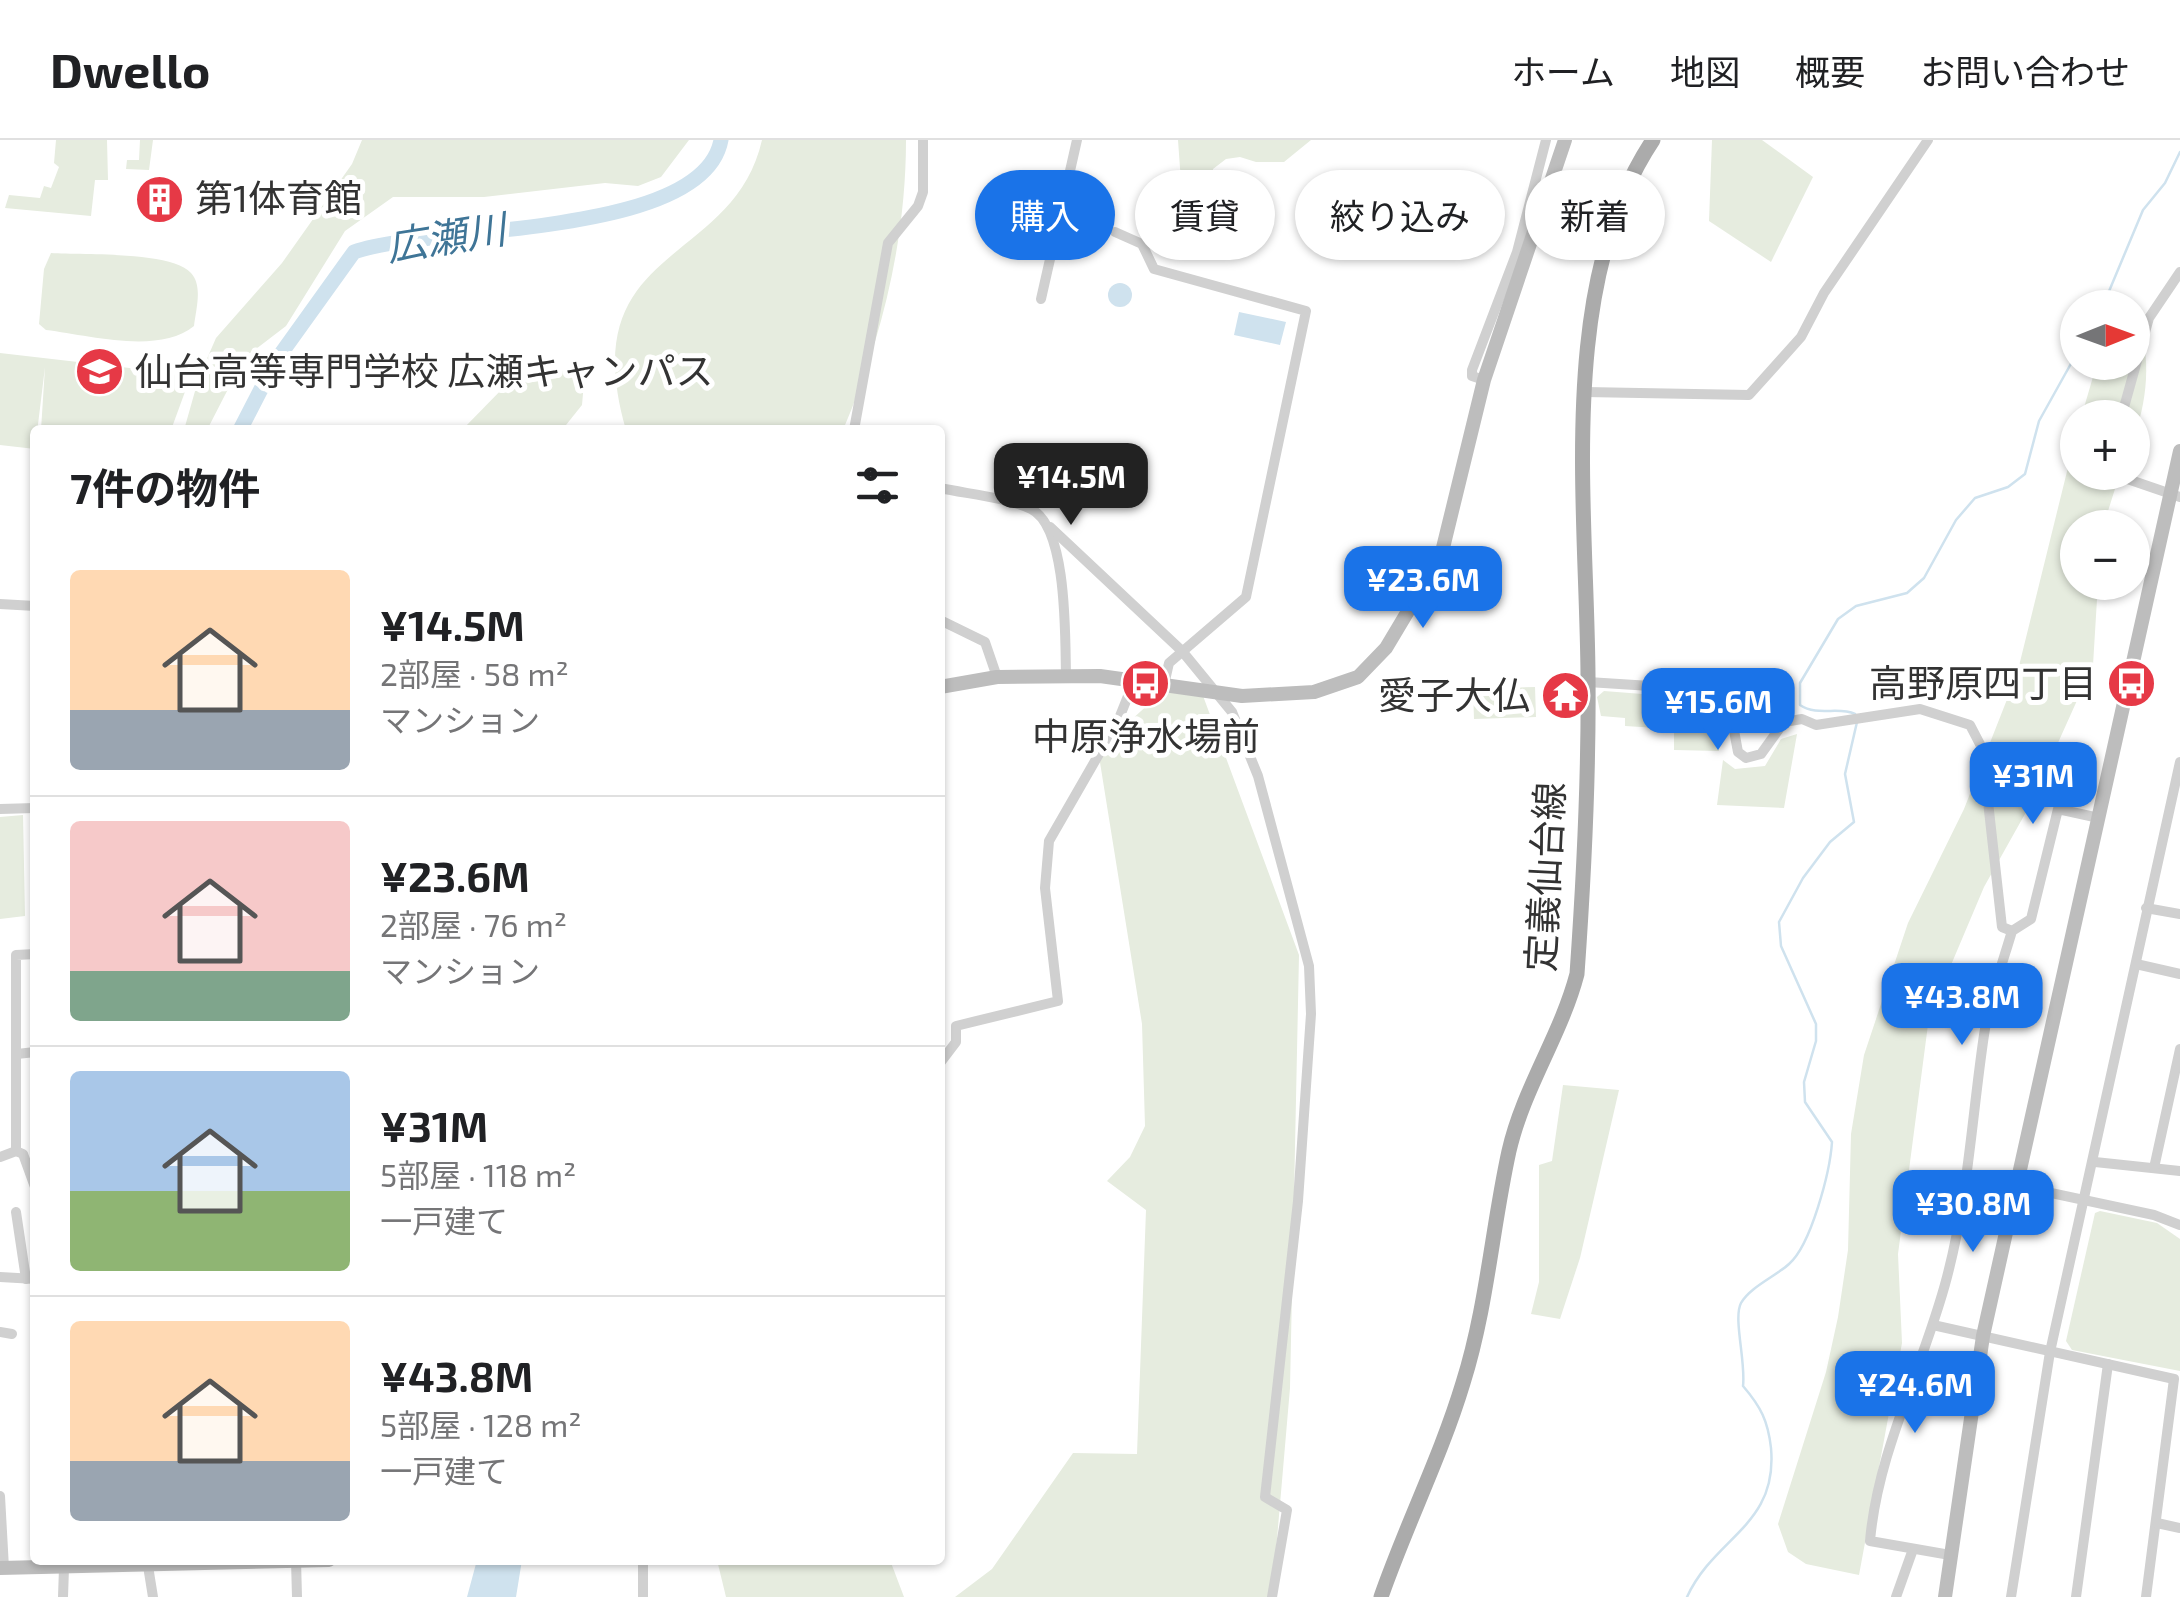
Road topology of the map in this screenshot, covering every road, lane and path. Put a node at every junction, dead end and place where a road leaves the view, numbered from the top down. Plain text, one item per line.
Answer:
1 (923, 140) edge
2 (1077, 140) edge
3 (1546, 140) edge
4 (1565, 140) edge
5 (1653, 140) edge
6 (1928, 140) edge
7 (1115, 232) dead end
8 (2180, 272) edge
9 (1041, 299) dead end
10 (1484, 380) junction
11 (1585, 392) junction
12 (2126, 400) edge
13 (855, 425) edge
14 (2180, 451) edge
15 (2150, 487) edge
16 (945, 489) edge
17 (2176, 496) edge
18 (1050, 527) junction
19 (0, 604) edge
20 (30, 606) edge
21 (945, 622) edge
22 (1182, 651) junction
23 (997, 677) junction
24 (1066, 677) junction
25 (1134, 681) junction
26 (1588, 682) junction
27 (945, 685) edge
28 (1164, 685) junction
29 (1216, 694) junction
30 (2180, 762) edge
31 (30, 808) edge
32 (0, 809) edge
33 (2099, 818) junction
34 (2146, 908) junction
35 (2180, 914) edge
36 (2012, 931) junction
37 (30, 954) edge
38 (2136, 964) junction
39 (2180, 974) edge
40 (2180, 1049) edge
41 (30, 1053) edge
42 (18, 1054) junction
43 (945, 1057) edge
44 (16, 1151) junction
45 (0, 1157) edge
46 (2095, 1162) junction
47 (2154, 1168) junction
48 (2180, 1171) edge
49 (30, 1174) edge
50 (1968, 1175) junction
51 (2014, 1184) junction
52 (2086, 1200) junction
53 (16, 1212) dead end
54 (2180, 1225) edge
55 (30, 1275) edge
56 (0, 1277) edge
57 (30, 1279) edge
58 (1933, 1325) junction
59 (1983, 1336) junction
60 (2050, 1352) junction
61 (2108, 1364) junction
62 (0, 1496) edge
63 (2156, 1523) junction
64 (2180, 1528) edge
65 (1912, 1552) junction
66 (1950, 1556) junction
67 (57, 1565) edge
68 (116, 1565) edge
69 (154, 1565) edge
70 (296, 1565) edge
71 (642, 1565) edge
72 (148, 1566) junction
73 (2, 1568) edge
74 (62, 1597) edge
75 (153, 1597) edge
76 (297, 1597) edge
77 (643, 1597) edge
78 (1272, 1597) edge
79 (1381, 1597) edge
80 (1896, 1597) edge
81 (1944, 1597) edge
82 (2010, 1597) edge
83 (2076, 1597) edge
84 (2146, 1597) edge

1 - 13 street
2 - 9 street
3 - 10 street
4 - 10 street
5 - 11 main road, 定義仙台線
6 - 11 street
7 - 22 street
8 - 12 street
10 - 29 street
11 - 26 main road, 定義仙台線
14 - 17 street
15 - 17 street
16 - 18 street
17 - 33 street
18 - 22 street
18 - 24 street
19 - 20 street
21 - 23 street
22 - 28 street
22 - 29 street
23 - 24 street
23 - 27 street
24 - 25 street
25 - 28 street
25 - 43 street
26 - 36 street
26 - 79 main road, 定義仙台線
28 - 29 street
29 - 78 street
30 - 34 street
31 - 32 street
33 - 36 street
33 - 51 street
34 - 35 street
34 - 38 street
36 - 50 street
37 - 42 street
38 - 39 street
38 - 46 street
40 - 47 street
41 - 42 street
42 - 44 street
44 - 45 street
44 - 49 street
46 - 47 street
46 - 52 street
47 - 48 street
50 - 51 street
50 - 58 street
51 - 52 street
51 - 59 street
52 - 54 street
52 - 60 street
53 - 55 street
56 - 57 street
58 - 59 street
58 - 65 street
59 - 60 street
59 - 66 street
60 - 61 street
60 - 82 street
61 - 63 street
61 - 83 street
62 - 73 street
63 - 64 street
63 - 84 street
65 - 66 street
65 - 80 street
66 - 81 street
67 - 73 street
67 - 74 street
68 - 72 street
69 - 72 street
70 - 76 street
71 - 77 street
72 - 75 street

